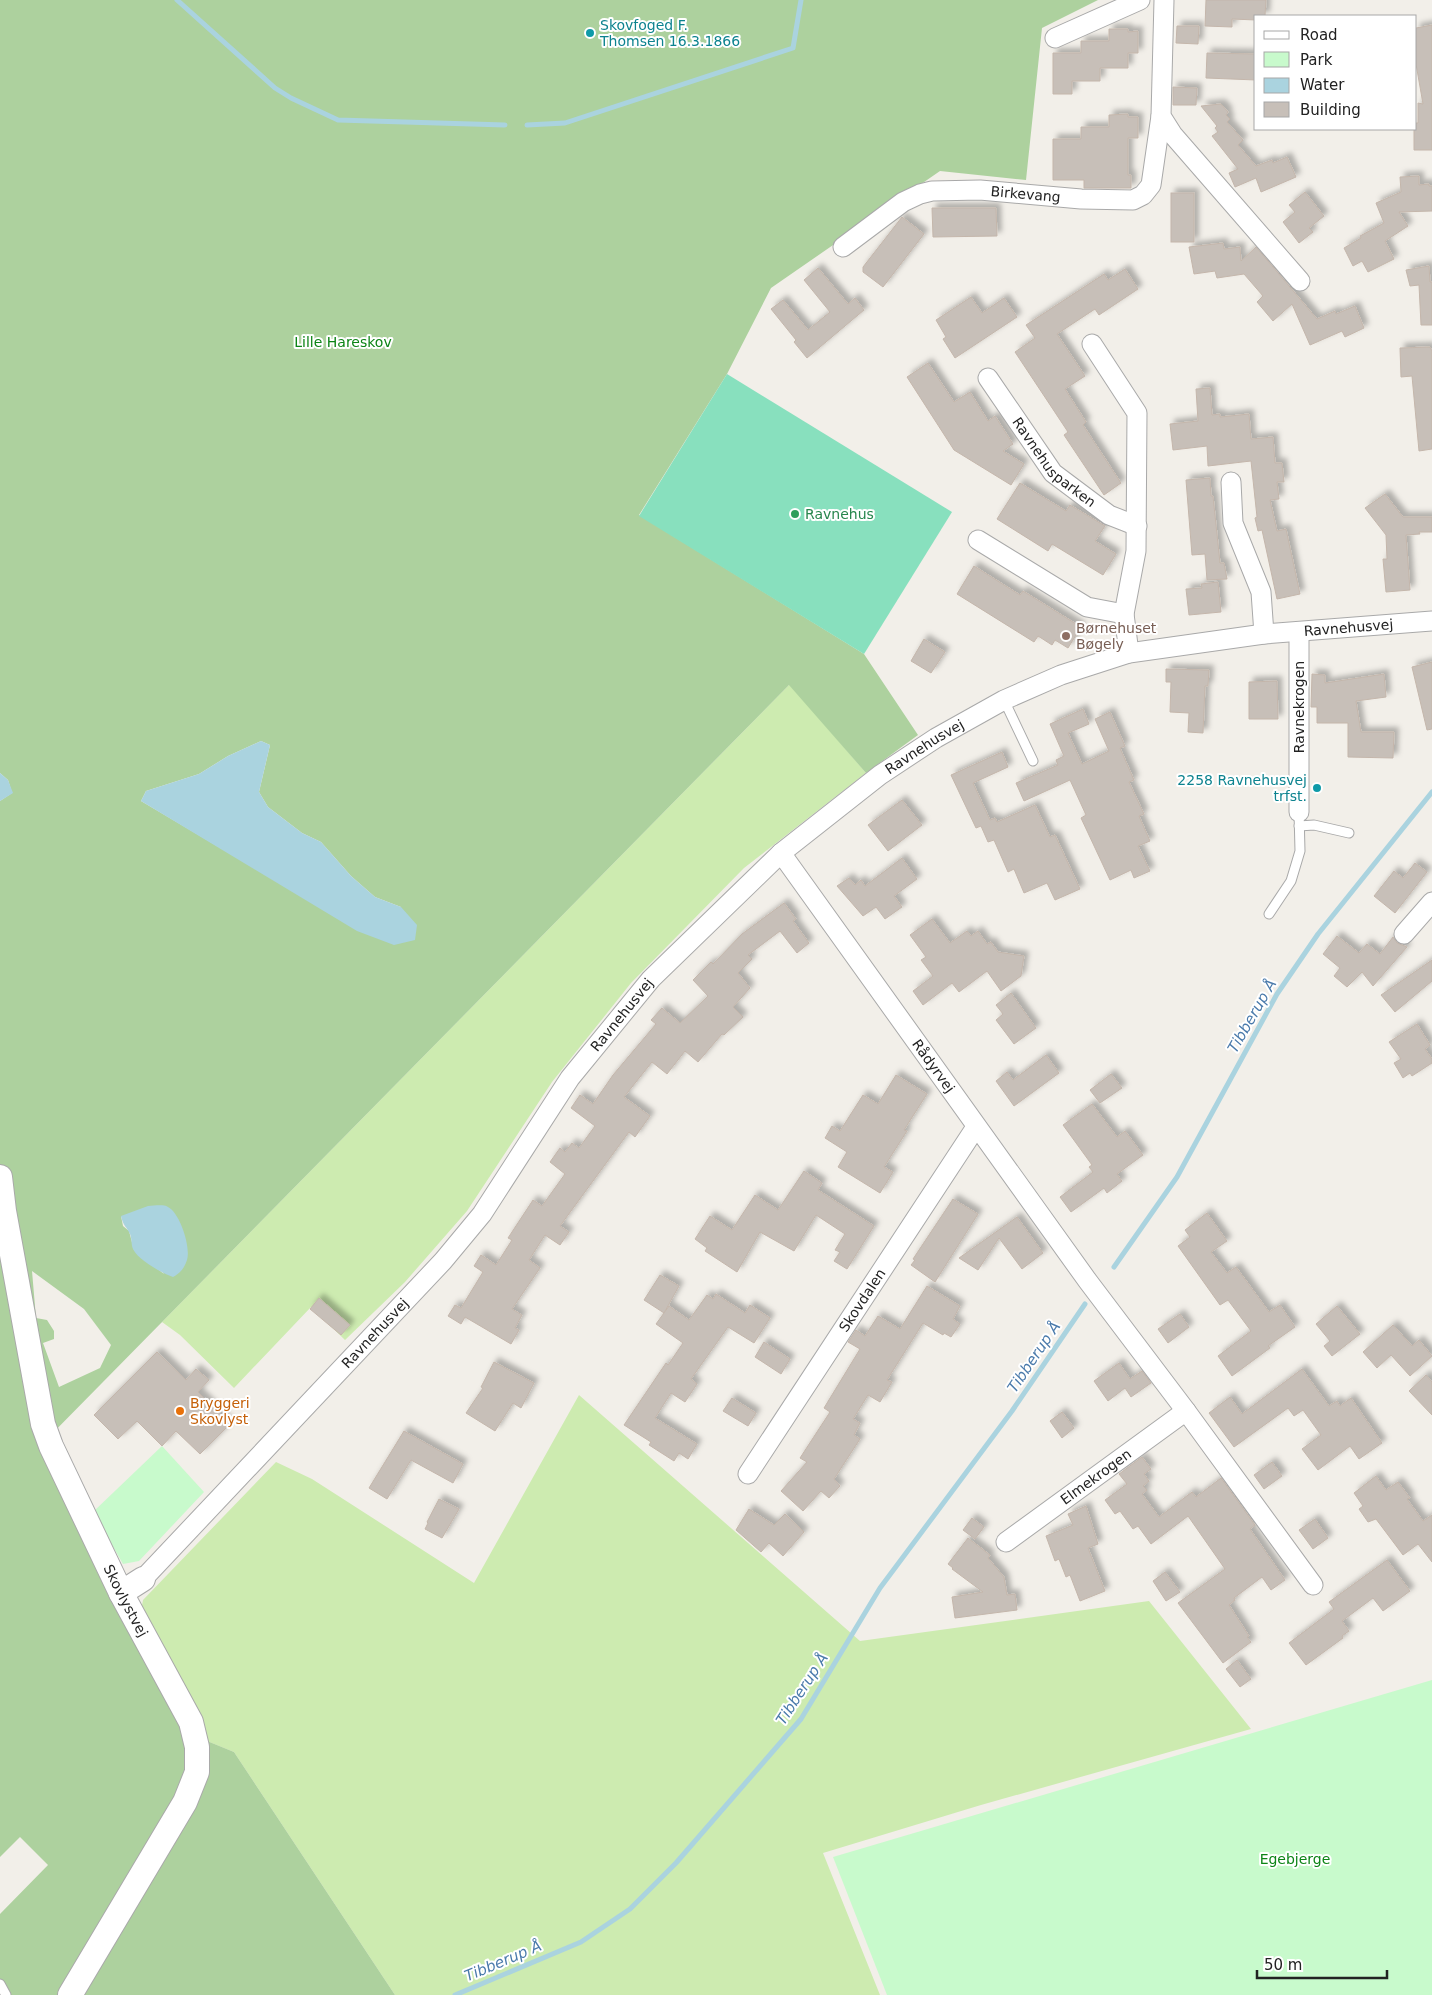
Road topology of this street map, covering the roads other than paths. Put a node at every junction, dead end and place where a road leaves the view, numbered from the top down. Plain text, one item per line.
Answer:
1 (1140, 0) edge
2 (1164, 0) edge
3 (1055, 38) dead end
4 (1161, 116) junction
5 (842, 247) dead end
6 (1300, 281) dead end
7 (1092, 344) dead end
8 (988, 378) dead end
9 (1231, 482) dead end
10 (1137, 526) junction
11 (978, 540) dead end
12 (1124, 614) junction
13 (1432, 620) edge
14 (1299, 632) junction
15 (1264, 634) junction
16 (1129, 653) junction
17 (1004, 700) junction
18 (1034, 761) dead end
19 (1299, 819) junction
20 (1349, 833) dead end
21 (780, 853) junction
22 (1432, 902) edge
23 (1269, 914) dead end
24 (1404, 934) dead end
25 (976, 1127) junction
26 (0, 1177) edge
27 (1186, 1411) junction
28 (748, 1474) dead end
29 (1006, 1542) dead end
30 (143, 1579) joint
31 (1313, 1585) dead end
32 (121, 1593) junction
33 (0, 1984) edge
34 (6, 1995) edge
35 (70, 1995) edge

1 - 3 street
2 - 4 street, Birkevang
4 - 5 street, Birkevang
4 - 6 street
7 - 10 street
8 - 10 street, Ravnehusparken
9 - 15 street
10 - 12 street
11 - 12 street
12 - 16 street
13 - 14 street, Ravnehusvej
14 - 15 street, Ravnehusvej
14 - 19 street, Ravnekrogen
15 - 16 street, Ravnehusvej
16 - 17 street, Ravnehusvej
17 - 18 lane
17 - 21 street, Ravnehusvej
19 - 20 lane
19 - 23 lane
21 - 25 street, Rådyrvej
21 - 30 street, Ravnehusvej
22 - 24 street
25 - 27 street, Rådyrvej
25 - 28 street, Skovdalen
26 - 32 street, Skovlystvej
27 - 29 street, Elmekrogen
27 - 31 street
30 - 32 street, Ravnehusvej
32 - 35 street, Skovlystvej
33 - 34 lane

